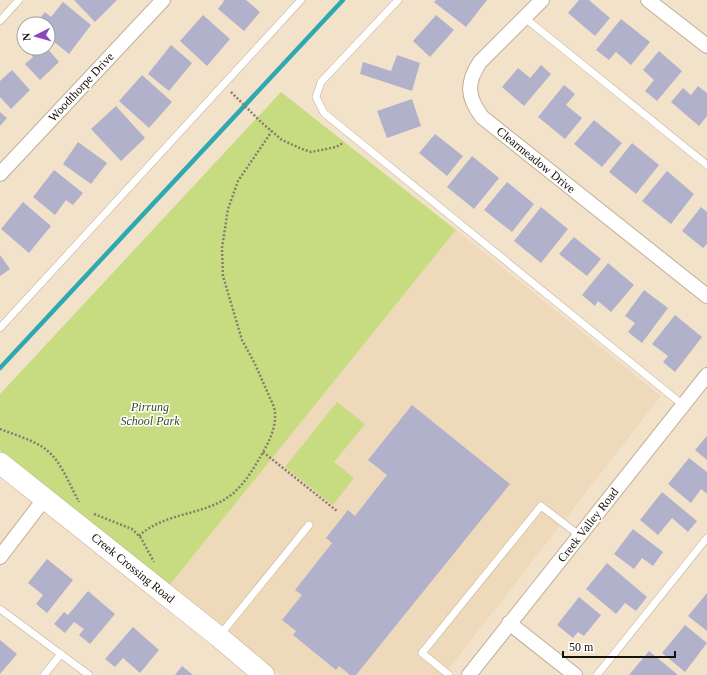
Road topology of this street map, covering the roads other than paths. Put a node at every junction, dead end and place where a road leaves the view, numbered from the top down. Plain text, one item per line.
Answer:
1 (19, 0) edge
2 (163, 0) edge
3 (301, 0) edge
4 (398, 0) edge
5 (542, 0) edge
6 (648, 0) edge
7 (525, 18) junction
8 (0, 21) edge
9 (707, 46) edge
10 (707, 165) edge
11 (0, 174) edge
12 (707, 296) edge
13 (0, 328) edge
14 (707, 375) edge
15 (683, 405) junction
16 (0, 463) edge
17 (45, 498) junction
18 (309, 525) dead end
19 (579, 535) junction
20 (707, 538) edge
21 (0, 557) edge
22 (0, 609) edge
23 (510, 624) junction
24 (219, 637) junction
25 (61, 654) junction
26 (44, 675) edge
27 (89, 675) edge
28 (264, 675) edge
29 (449, 675) edge
30 (469, 675) edge
31 (575, 675) edge
32 (597, 675) edge

1 - 8 lane
2 - 11 street, Woodthorpe Drive
3 - 13 lane
4 - 15 lane
5 - 7 street, Clearmeadow Drive
6 - 9 street
7 - 10 lane
7 - 12 street, Clearmeadow Drive
14 - 15 street, Creek Valley Road
15 - 19 street, Creek Valley Road
16 - 17 street, Creek Crossing Road
17 - 21 street
17 - 24 street, Creek Crossing Road
18 - 24 lane
19 - 23 street, Creek Valley Road
19 - 29 lane
20 - 32 lane
22 - 25 lane
23 - 30 street, Creek Valley Road
23 - 31 street
24 - 28 street, Creek Crossing Road
25 - 26 lane
25 - 27 lane

